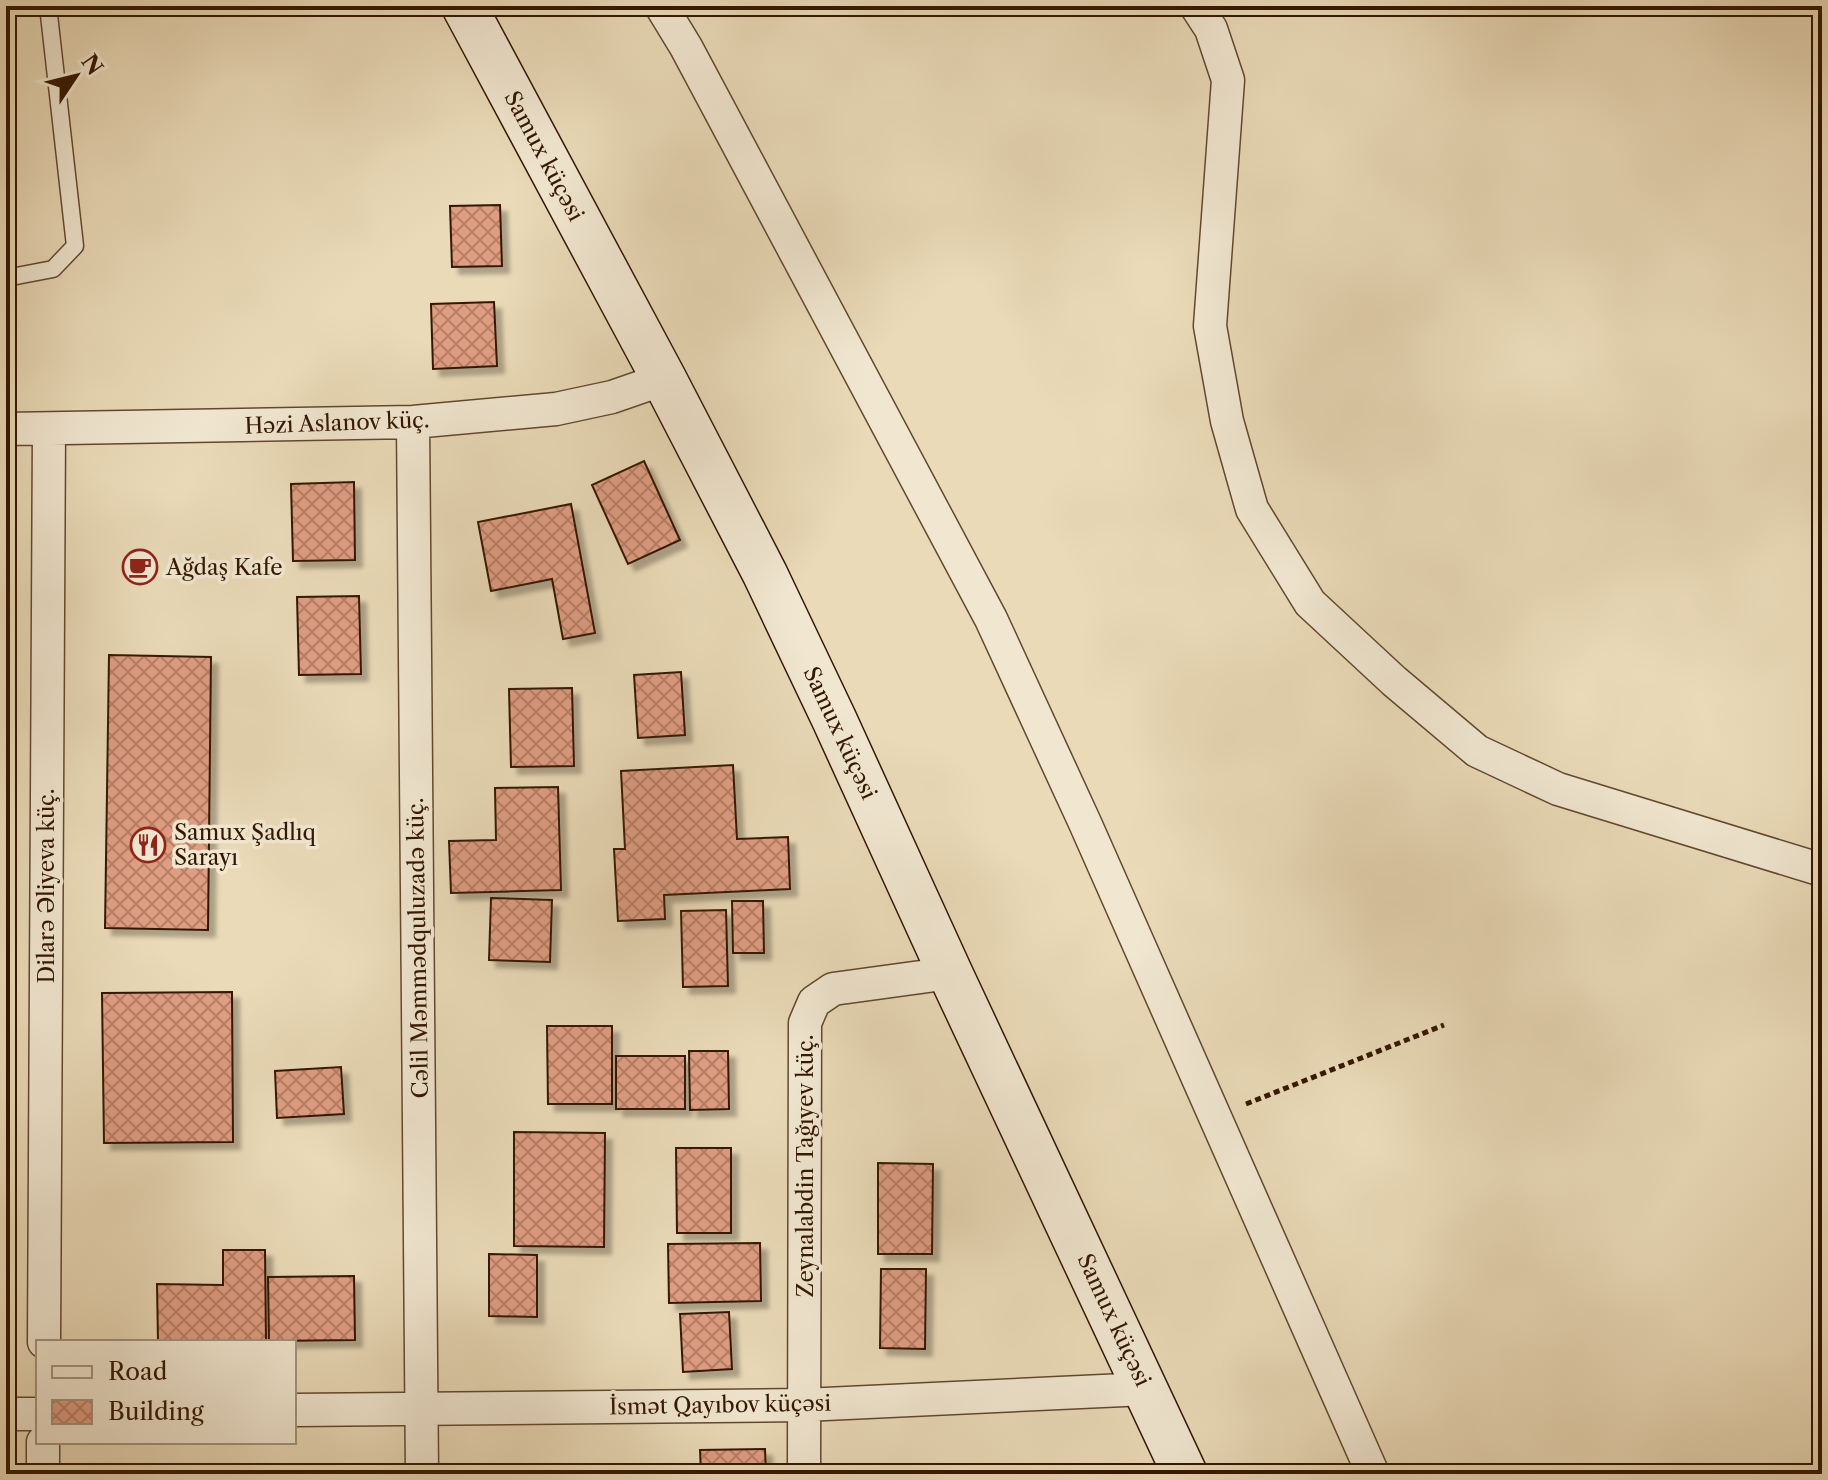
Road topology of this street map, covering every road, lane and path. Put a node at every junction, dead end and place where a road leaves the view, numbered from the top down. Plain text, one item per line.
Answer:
1 (48, 6) edge
2 (661, 6) edge
3 (1196, 6) edge
4 (472, 9) edge
5 (6, 278) edge
6 (664, 379) junction
7 (413, 422) junction
8 (6, 429) edge
9 (49, 429) junction
10 (1822, 870) edge
11 (950, 973) junction
12 (1444, 1025) dead end
13 (1216, 1117) junction
14 (44, 1340) edge
15 (1146, 1389) junction
16 (804, 1405) junction
17 (422, 1408) junction
18 (296, 1410) edge
19 (6, 1414) edge
20 (36, 1414) edge
21 (43, 1444) edge
22 (43, 1474) edge
23 (422, 1474) edge
24 (804, 1474) edge
25 (1185, 1474) edge
26 (1373, 1474) edge

1 - 5 lane
2 - 13 street
3 - 10 street
4 - 6 main road, Samux küçəsi
6 - 7 street, Həzi Aslanov küç.
6 - 11 main road, Samux küçəsi
7 - 9 street, Həzi Aslanov küç.
7 - 17 street, Cəlil Məmmədquluzadə küç.
8 - 9 street, Həzi Aslanov küç.
9 - 14 street, Dilarə Əliyeva küç.
11 - 15 main road, Samux küçəsi
11 - 16 street, Zeynalabdin Tağıyev küç.
12 - 13 path
13 - 26 street
15 - 16 street, İsmət Qayıbov küçəsi
15 - 25 main road, Samux küçəsi
16 - 17 street, İsmət Qayıbov küçəsi
16 - 24 street, Zeynalabdin Tağıyev küç.
17 - 18 street, İsmət Qayıbov küçəsi
17 - 23 street, Cəlil Məmmədquluzadə küç.
19 - 20 street
21 - 22 street

